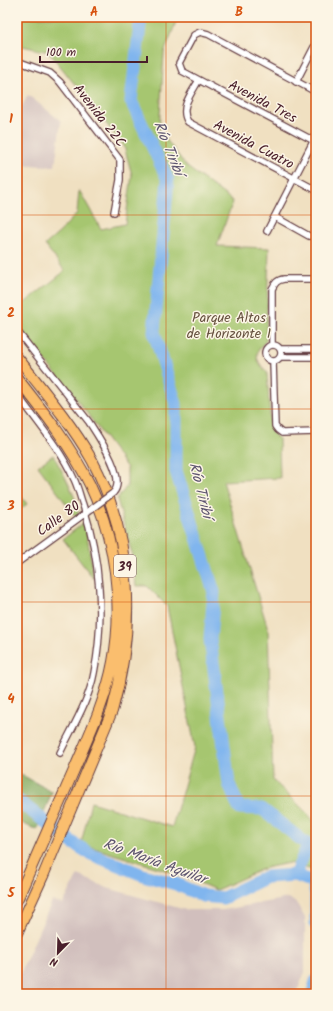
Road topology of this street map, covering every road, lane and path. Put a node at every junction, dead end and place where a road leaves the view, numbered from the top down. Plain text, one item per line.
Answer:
1 (314, 47) dead end
2 (17, 61) edge
3 (199, 80) junction
4 (296, 82) junction
5 (316, 92) edge
6 (315, 140) edge
7 (294, 179) junction
8 (316, 190) edge
9 (114, 212) dead end
10 (274, 217) junction
11 (267, 231) dead end
12 (309, 236) dead end
13 (316, 279) edge
14 (17, 331) edge
15 (272, 345) junction
16 (280, 349) junction
17 (316, 349) edge
18 (17, 357) edge
19 (280, 357) junction
20 (316, 357) edge
21 (273, 362) junction
22 (17, 378) edge
23 (17, 394) edge
24 (316, 432) edge
25 (85, 513) junction
26 (17, 563) edge
27 (60, 753) dead end
28 (17, 900) edge
29 (17, 933) edge

1 - 4 street
2 - 9 street, Avenida 22C
3 - 4 street, Avenida Tres
3 - 6 street, Avenida Tres
3 - 7 street, Avenida Cuatro
4 - 5 street
6 - 7 street
7 - 8 street, Avenida Cuatro
7 - 10 street
10 - 11 street
10 - 12 street
13 - 15 street
14 - 25 street, Calle 80, bridge
15 - 16 street
15 - 21 street
16 - 17 street
16 - 19 street
18 - 29 highway, 39
19 - 20 street
19 - 21 street
21 - 24 street
22 - 28 highway, 39
23 - 25 street
25 - 26 street, Calle 80
25 - 27 street

